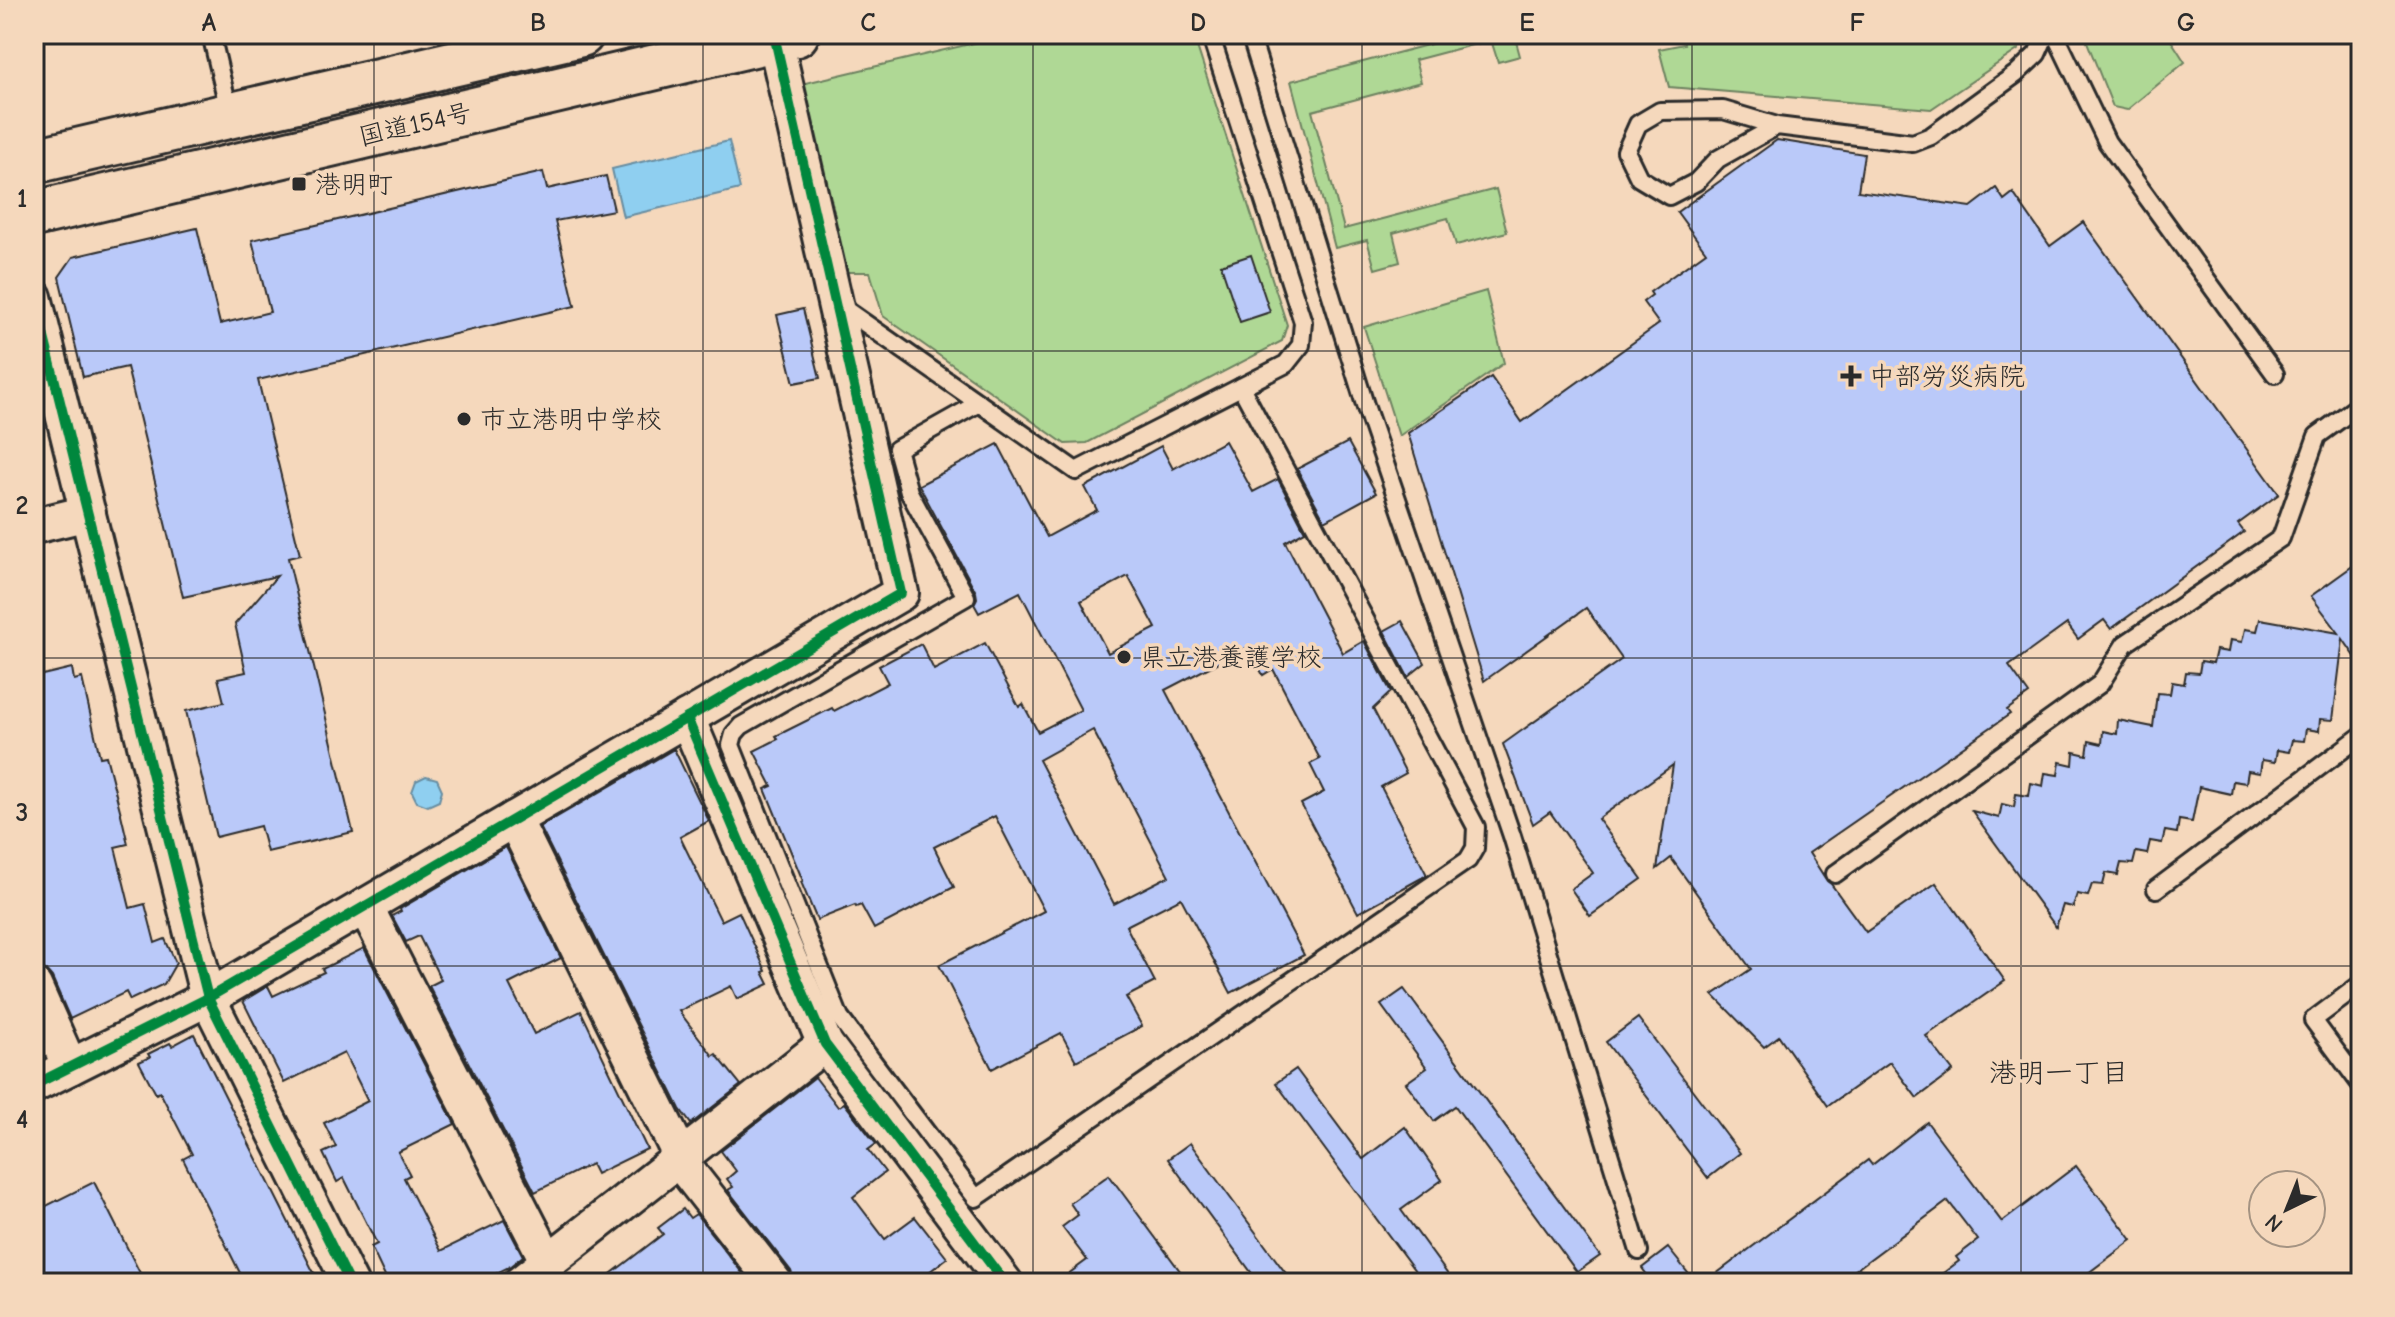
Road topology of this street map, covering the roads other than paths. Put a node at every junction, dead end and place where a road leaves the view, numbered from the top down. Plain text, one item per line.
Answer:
1 (211, 34) edge
2 (581, 34) edge
3 (1210, 34) edge
4 (1250, 34) edge
5 (2046, 34) edge
6 (2055, 34) edge
7 (786, 36) edge
8 (230, 117) junction
9 (1777, 126) junction
10 (34, 161) edge
11 (34, 214) edge
12 (34, 297) edge
13 (835, 302) junction
14 (2275, 374) dead end
15 (1241, 387) junction
16 (979, 403) junction
17 (2361, 404) edge
18 (88, 513) junction
19 (34, 526) edge
20 (687, 718) junction
21 (2361, 736) edge
22 (514, 819) junction
23 (1835, 874) dead end
24 (2156, 889) dead end
25 (365, 906) junction
26 (2361, 984) edge
27 (34, 986) edge
28 (208, 998) junction
29 (825, 1044) junction
30 (70, 1067) junction
31 (34, 1085) edge
32 (2361, 1085) edge
33 (679, 1158) junction
34 (1639, 1251) dead end
35 (543, 1273) edge
36 (350, 1283) edge
37 (775, 1283) edge
38 (1005, 1283) edge

1 - 8 lane
2 - 8 highway, 国道154号
3 - 15 lane
4 - 34 lane
5 - 9 lane
6 - 14 lane
7 - 11 highway, 国道154号
7 - 13 street
8 - 10 highway, 国道154号
9 - 9 lane
12 - 18 street
13 - 16 lane
13 - 20 street
15 - 16 lane
15 - 16 lane
17 - 23 lane
18 - 19 street
18 - 28 street
20 - 22 street
20 - 29 street
21 - 24 lane
22 - 25 street
22 - 33 street
25 - 28 street
25 - 35 street
26 - 32 lane
27 - 30 street
28 - 30 street
28 - 36 street
29 - 33 street
29 - 38 street
30 - 31 street
33 - 35 street
33 - 37 street

